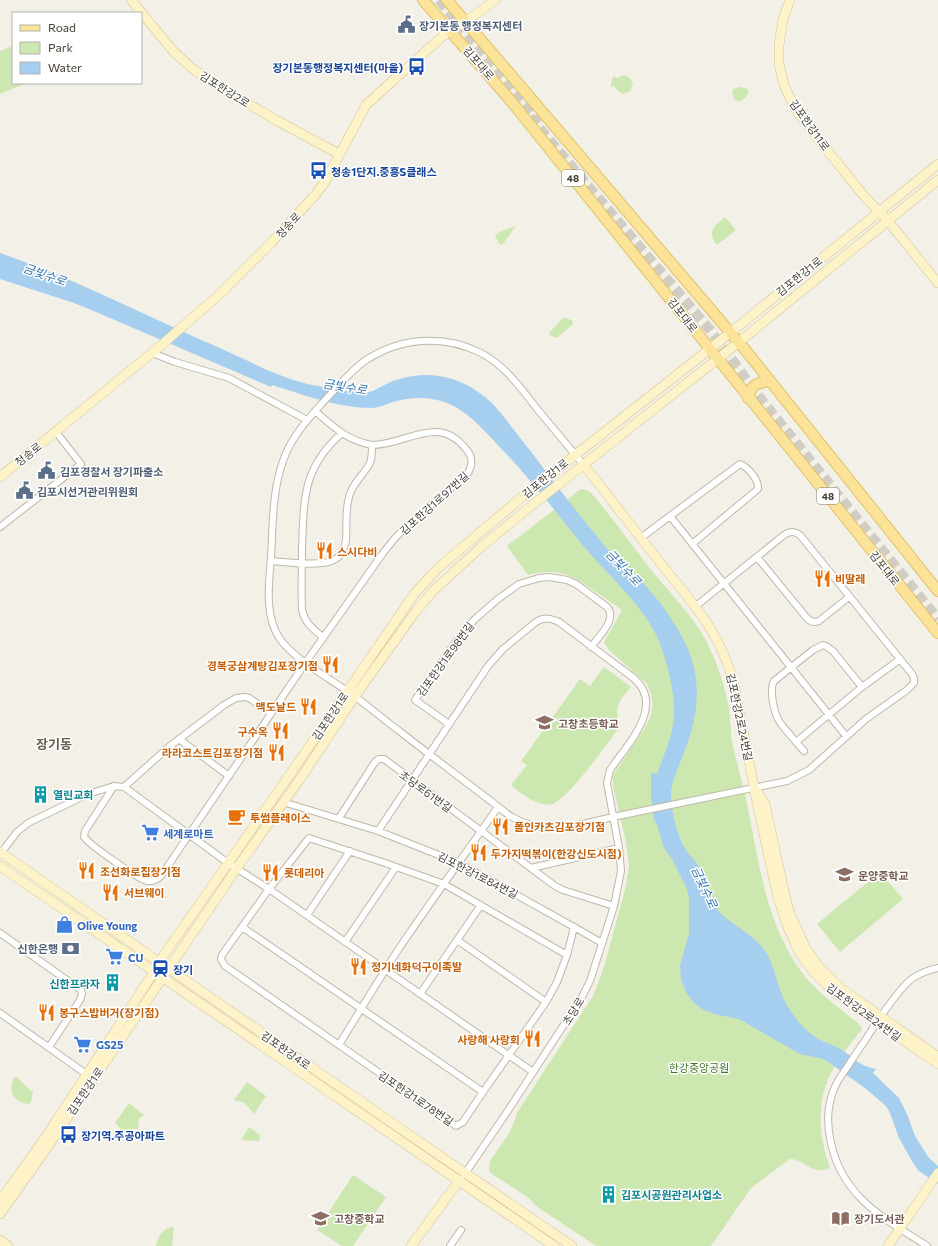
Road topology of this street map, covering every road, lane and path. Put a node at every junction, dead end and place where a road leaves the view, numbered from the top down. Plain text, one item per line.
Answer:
1 (131, 0) edge
2 (423, 0) edge
3 (447, 0) edge
4 (495, 0) edge
5 (790, 0) edge
6 (794, 0) edge
7 (141, 12) edge
8 (142, 13) edge
9 (465, 22) junction
10 (450, 30) junction
11 (339, 154) junction
12 (938, 164) edge
13 (938, 180) edge
14 (880, 212) junction
15 (888, 221) junction
16 (938, 283) edge
17 (730, 333) junction
18 (739, 342) junction
19 (710, 349) junction
20 (155, 350) junction
21 (717, 360) junction
22 (770, 381) junction
23 (748, 398) junction
24 (316, 409) junction
25 (307, 420) junction
26 (56, 432) junction
27 (342, 433) junction
28 (372, 445) junction
29 (575, 454) junction
30 (583, 464) junction
31 (0, 473) edge
32 (0, 477) edge
33 (670, 516) junction
34 (0, 527) edge
35 (642, 537) junction
36 (692, 544) junction
37 (757, 557) junction
38 (270, 561) junction
39 (302, 563) junction
40 (724, 583) junction
41 (938, 591) edge
42 (849, 597) junction
43 (696, 606) junction
44 (938, 633) edge
45 (323, 637) junction
46 (591, 647) junction
47 (899, 660) junction
48 (306, 662) junction
49 (792, 668) junction
50 (862, 687) junction
51 (351, 694) junction
52 (271, 713) junction
53 (829, 714) junction
54 (449, 724) junction
55 (846, 736) junction
56 (179, 739) junction
57 (796, 742) junction
58 (804, 751) dead end
59 (429, 754) junction
60 (229, 776) junction
61 (412, 780) junction
62 (114, 786) junction
63 (124, 787) junction
64 (755, 788) junction
65 (283, 802) junction
66 (498, 807) junction
67 (613, 817) junction
68 (339, 818) junction
69 (378, 831) junction
70 (482, 831) junction
71 (189, 835) junction
72 (619, 848) junction
73 (350, 851) junction
74 (0, 852) edge
75 (228, 863) junction
76 (459, 863) junction
77 (0, 866) edge
78 (396, 867) junction
79 (237, 868) junction
80 (530, 868) junction
81 (444, 884) junction
82 (269, 889) junction
83 (481, 905) junction
84 (614, 906) junction
85 (307, 915) junction
86 (242, 927) junction
87 (574, 928) junction
88 (0, 933) edge
89 (457, 940) junction
90 (345, 942) junction
91 (602, 942) junction
92 (567, 955) junction
93 (159, 962) junction
94 (938, 968) edge
95 (170, 969) junction
96 (385, 970) junction
97 (154, 972) junction
98 (162, 978) junction
99 (420, 994) junction
100 (546, 1002) junction
101 (361, 1008) junction
102 (0, 1013) edge
103 (879, 1020) junction
104 (339, 1045) junction
105 (48, 1047) junction
106 (508, 1056) junction
107 (938, 1057) edge
108 (938, 1064) edge
109 (533, 1072) junction
110 (90, 1076) junction
111 (483, 1092) junction
112 (465, 1173) junction
113 (938, 1173) edge
114 (459, 1181) junction
115 (0, 1200) edge
116 (0, 1214) edge
117 (900, 1228) junction
118 (461, 1230) dead end
119 (0, 1240) edge
120 (8, 1246) edge
121 (411, 1246) edge
122 (415, 1246) edge
123 (451, 1246) edge
124 (554, 1246) edge
125 (572, 1246) edge
126 (888, 1246) edge
127 (927, 1246) edge

1 - 7 street, 김포한강2로
2 - 10 main road, 김포대로 / 48
3 - 9 main road, 김포대로 / 48
4 - 9 street, 청송로
5 - 14 street, 김포한강11로
6 - 14 street, 김포한강11로
8 - 11 street, 김포한강2로
9 - 10 street, 청송로
9 - 17 main road, 김포대로 / 48
10 - 11 street, 청송로
10 - 19 main road, 김포대로 / 48
11 - 20 street, 청송로
12 - 14 street, 김포한강1로
13 - 15 street, 김포한강1로
14 - 15 street, 김포한강11로
14 - 17 street, 김포한강1로
15 - 16 street, 김포한강11로
15 - 18 street, 김포한강1로
17 - 18 main road, 김포대로 / 48
17 - 19 street, 김포한강1로
18 - 21 street, 김포한강1로
18 - 22 main road, 김포대로 / 48
19 - 21 main road, 김포대로 / 48
19 - 29 street, 김포한강1로
20 - 25 street
20 - 26 street, 청송로
21 - 23 main road, 김포대로 / 48
21 - 30 street, 김포한강1로
22 - 23 main road
22 - 41 main road, 김포대로 / 48
23 - 44 main road, 김포대로 / 48
24 - 25 street
24 - 27 street, 김포한강1로97번길
24 - 29 street
25 - 38 street
26 - 31 street, 청송로
26 - 32 street, 청송로
26 - 34 street
27 - 28 street, 김포한강1로97번길
27 - 39 street
28 - 39 street
28 - 45 street, 김포한강1로97번길
29 - 30 street
29 - 51 street, 김포한강1로
30 - 35 street, 김포한강2로24번길
30 - 51 street, 김포한강1로
33 - 35 street
33 - 36 street
33 - 36 street
35 - 43 street, 김포한강2로24번길
36 - 40 street
37 - 40 street
37 - 42 street
37 - 42 street
38 - 39 street
38 - 48 street
39 - 45 street
40 - 43 street
40 - 49 street
42 - 47 street
43 - 64 street, 김포한강2로24번길
45 - 48 street, 김포한강1로97번길
46 - 54 street
46 - 54 street, 김포한강1로98번길
46 - 67 street, 초당로
47 - 50 street
47 - 55 street
48 - 51 street
48 - 52 street
49 - 50 street
49 - 53 street
49 - 57 street
50 - 53 street
51 - 59 street
51 - 65 street, 김포한강1로
51 - 75 street, 김포한강1로
52 - 56 street
52 - 60 street
53 - 55 street
53 - 57 street
54 - 59 street
55 - 64 street
56 - 60 street
56 - 63 street
57 - 58 street
59 - 61 street
59 - 66 street
60 - 71 street
61 - 68 street, 초당로61번길
61 - 69 street
61 - 70 street, 초당로61번길
62 - 63 street
62 - 71 street
62 - 74 street
63 - 71 street
64 - 67 street
64 - 103 street, 김포한강2로24번길
65 - 68 street, 김포한강1로84번길
65 - 79 street, 김포한강1로
66 - 67 street
66 - 70 street
67 - 72 street, 초당로
68 - 69 street, 김포한강1로84번길
69 - 76 street, 김포한강1로84번길
70 - 76 street
70 - 80 street, 초당로61번길
71 - 75 street
72 - 80 street
72 - 84 street, 초당로
73 - 78 street, 김포한강1로78번길
73 - 82 street, 김포한강1로78번길
73 - 85 street
74 - 93 street, 김포한강4로
75 - 79 street
75 - 93 street, 김포한강1로
76 - 81 street
76 - 87 street, 김포한강1로84번길
77 - 97 street, 김포한강4로
78 - 81 street, 김포한강1로78번길
78 - 90 street
79 - 82 street
79 - 95 street, 김포한강1로
80 - 84 street, 초당로61번길
81 - 83 street, 김포한강1로78번길
81 - 96 street
82 - 85 street
82 - 86 street, 김포한강1로78번길
83 - 89 street
83 - 92 street, 김포한강1로78번길
84 - 91 street, 초당로
85 - 90 street
86 - 101 street
86 - 104 street, 김포한강1로78번길
87 - 91 street
87 - 92 street, 김포한강1로78번길
88 - 105 street
89 - 99 street
89 - 100 street
90 - 96 street
91 - 109 street, 초당로
92 - 100 street, 김포한강1로78번길
93 - 95 street, 김포한강4로
93 - 97 street, 김포한강1로
94 - 103 street
95 - 98 street, 김포한강1로
95 - 112 street, 김포한강4로
96 - 99 street
96 - 101 street
97 - 98 street, 김포한강4로
97 - 110 street, 김포한강1로
98 - 110 street, 김포한강1로
98 - 114 street, 김포한강4로
99 - 106 street
100 - 106 street, 김포한강1로78번길
101 - 104 street
101 - 111 street
102 - 105 street
103 - 107 street, 김포한강2로24번길
103 - 108 street, 김포한강2로24번길
103 - 117 street
104 - 111 street, 김포한강1로78번길
105 - 110 street
106 - 109 street
106 - 111 street, 김포한강1로78번길
109 - 112 street, 초당로
110 - 115 street, 김포한강1로
110 - 116 street, 김포한강1로
112 - 114 street, 초당로
112 - 125 street, 김포한강4로
113 - 117 street
114 - 121 street, 초당로
114 - 122 street, 초당로
114 - 124 street, 김포한강4로
117 - 126 street
117 - 127 street
118 - 123 street
119 - 120 street

